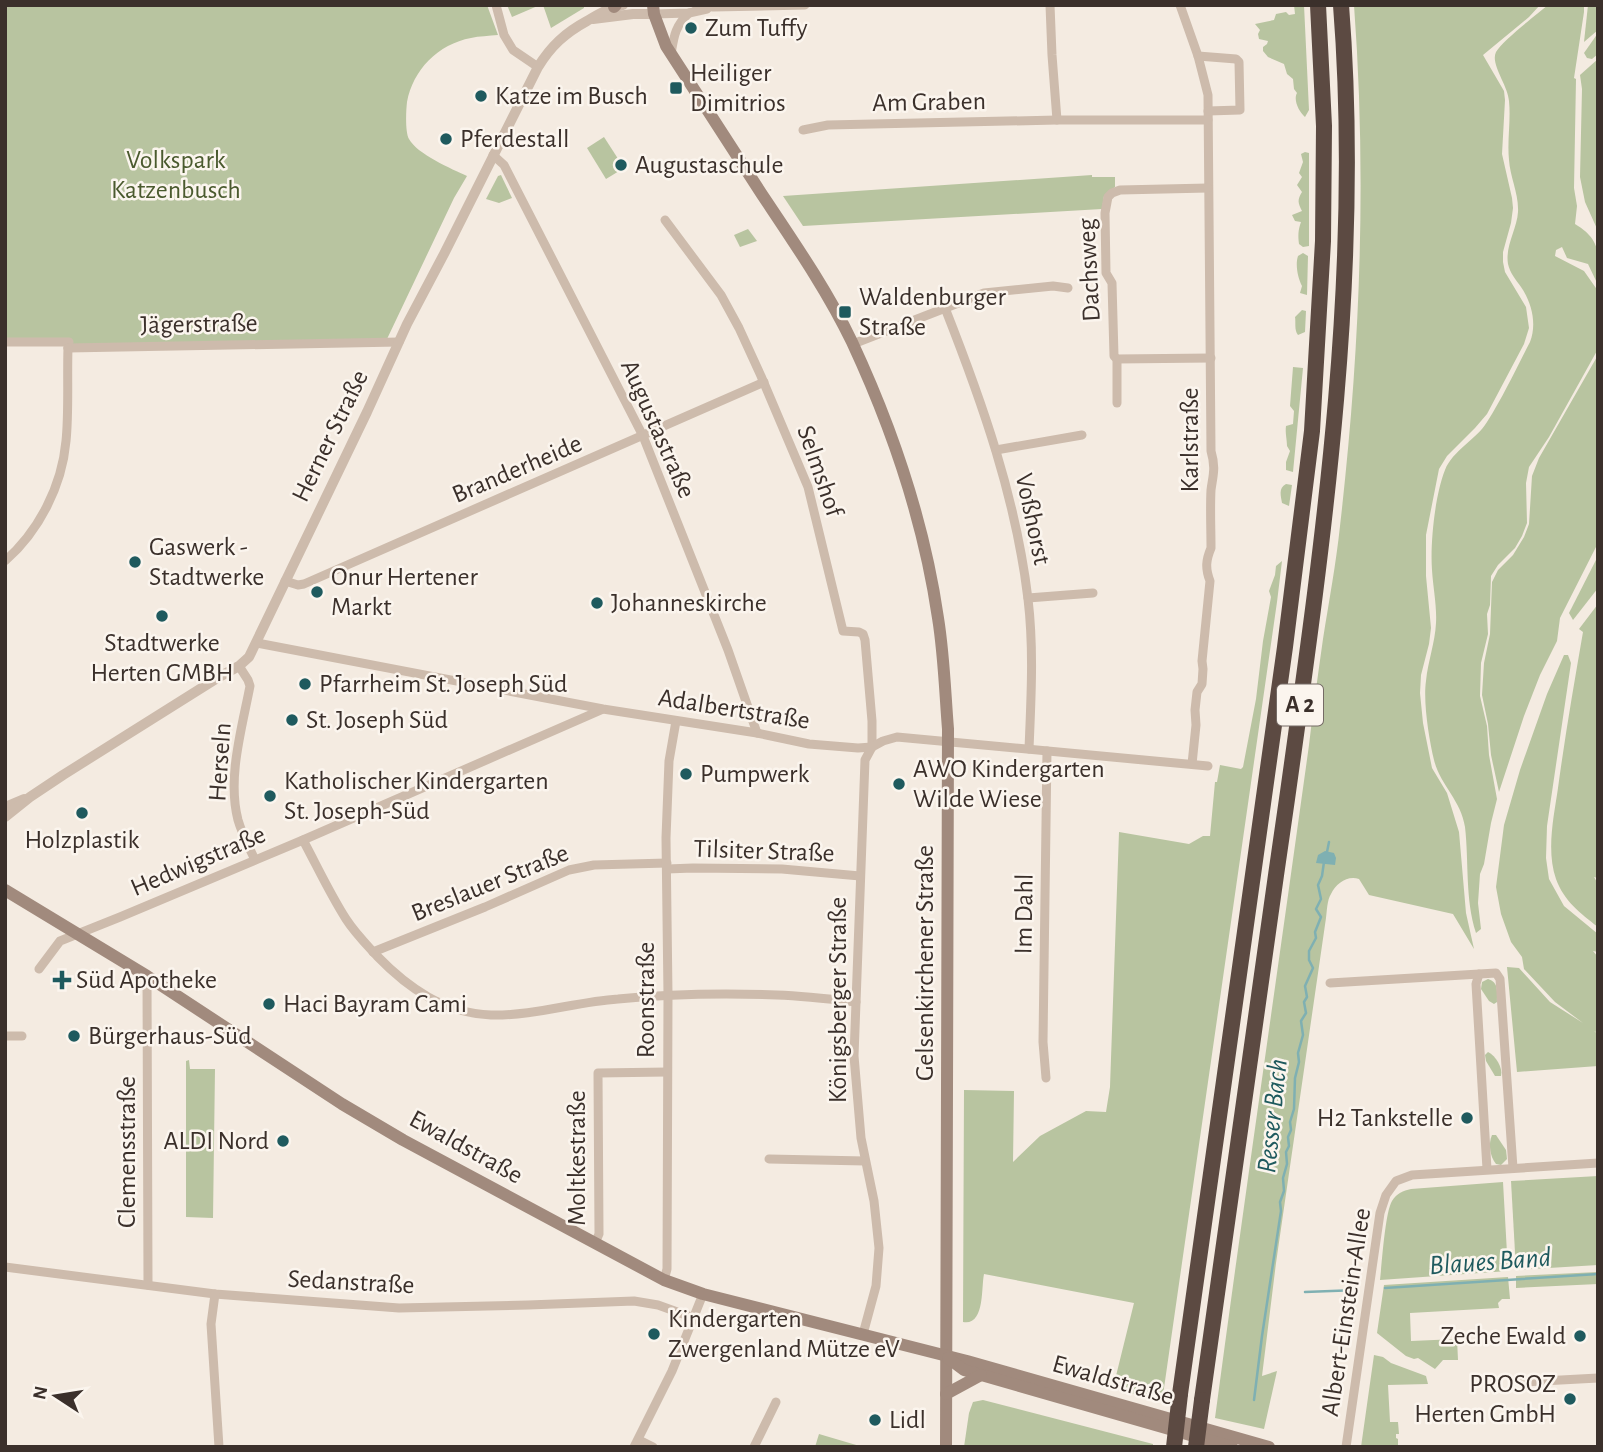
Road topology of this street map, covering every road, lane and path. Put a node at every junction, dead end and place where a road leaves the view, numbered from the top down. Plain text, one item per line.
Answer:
1 (496, 5) edge
2 (696, 5) edge
3 (805, 5) edge
4 (1050, 5) edge
5 (1318, 5) edge
6 (1341, 5) edge
7 (617, 6) edge
8 (749, 6) edge
9 (713, 7) junction
10 (1183, 8) edge
11 (653, 10) edge
12 (689, 13) junction
13 (590, 19) junction
14 (671, 54) junction
15 (1198, 56) junction
16 (538, 67) junction
17 (1208, 116) junction
18 (1057, 120) junction
19 (803, 130) dead end
20 (493, 155) junction
21 (1208, 188) junction
22 (666, 220) dead end
23 (1068, 288) dead end
24 (945, 308) junction
25 (5, 342) edge
26 (399, 342) junction
27 (853, 344) junction
28 (68, 348) junction
29 (1211, 358) junction
30 (1117, 359) junction
31 (764, 382) junction
32 (1117, 403) dead end
33 (1082, 435) dead end
34 (643, 436) junction
35 (996, 450) junction
36 (5, 561) edge
37 (285, 581) junction
38 (1093, 593) dead end
39 (1028, 598) junction
40 (257, 642) junction
41 (239, 666) junction
42 (603, 709) junction
43 (676, 721) junction
44 (758, 733) junction
45 (948, 742) junction
46 (872, 747) junction
47 (1029, 749) junction
48 (1047, 751) junction
49 (1192, 764) junction
50 (1208, 766) dead end
51 (30, 797) junction
52 (5, 807) edge
53 (5, 817) edge
54 (303, 840) junction
55 (255, 860) junction
56 (667, 866) junction
57 (860, 876) junction
58 (5, 890) edge
59 (79, 934) junction
60 (373, 952) junction
61 (39, 970) dead end
62 (1479, 974) junction
63 (147, 976) junction
64 (1330, 983) dead end
65 (668, 995) junction
66 (856, 1002) junction
67 (5, 1036) edge
68 (22, 1036) dead end
69 (667, 1072) junction
70 (1046, 1078) dead end
71 (769, 1159) dead end
72 (865, 1161) junction
73 (1598, 1163) edge
74 (1513, 1168) junction
75 (1488, 1169) junction
76 (595, 1243) junction
77 (5, 1267) edge
78 (664, 1280) junction
79 (148, 1285) junction
80 (215, 1294) junction
81 (703, 1294) junction
82 (694, 1318) junction
83 (863, 1334) junction
84 (945, 1356) junction
85 (981, 1376) junction
86 (1598, 1378) edge
87 (1522, 1381) dead end
88 (946, 1394) junction
89 (776, 1402) dead end
90 (636, 1443) edge
91 (219, 1447) edge
92 (653, 1447) edge
93 (754, 1447) edge
94 (946, 1447) edge
95 (1174, 1447) edge
96 (1196, 1447) edge
97 (1232, 1447) edge
98 (1269, 1447) edge
99 (1346, 1447) edge

1 - 16 street
2 - 9 street
3 - 8 street
4 - 18 street
5 - 95 highway, A 2, bridge
6 - 96 highway, A 2, bridge
7 - 13 street, Herner Straße
8 - 9 street
9 - 12 street
10 - 15 street, Karlstraße
11 - 12 street
11 - 13 street, Herner Straße
11 - 14 main road, Gelsenkirchener Straße
12 - 14 street
13 - 16 street, Herner Straße
14 - 27 main road, Gelsenkirchener Straße
15 - 17 street, Karlstraße
15 - 17 street
16 - 20 street, Herner Straße
17 - 18 street, Am Graben
17 - 21 street, Karlstraße
18 - 19 street, Am Graben
20 - 26 street, Herner Straße
20 - 34 street, Augustastraße
21 - 29 street, Karlstraße
21 - 30 street, Dachsweg
22 - 31 street, Selmshof
23 - 24 street
24 - 27 street
24 - 35 street, Voßhorst
25 - 28 street, Jägerstraße
26 - 28 street, Jägerstraße
26 - 37 street, Herner Straße
27 - 45 main road, Gelsenkirchener Straße
28 - 36 street
29 - 30 street
29 - 49 street, Karlstraße
30 - 32 street, Dachsweg
31 - 34 street, Branderheide
31 - 46 street, Selmshof
33 - 35 street
34 - 37 street, Branderheide
34 - 44 street, Augustastraße
35 - 39 street, Voßhorst
37 - 40 street, Herner Straße
38 - 39 street
39 - 47 street, Voßhorst
40 - 41 street, Herner Straße
40 - 42 street, Adalbertstraße
41 - 51 street, Herner Straße
41 - 55 street, Herseln
42 - 43 street, Adalbertstraße
42 - 54 street, Hedwigstraße
43 - 44 street, Adalbertstraße
43 - 56 street, Roonstraße
44 - 46 street, Adalbertstraße
45 - 46 street, Adalbertstraße
45 - 47 street, Adalbertstraße
45 - 84 main road, Gelsenkirchener Straße
46 - 57 street, Königsberger Straße
47 - 48 street, Adalbertstraße
48 - 49 street, Adalbertstraße
48 - 70 street, Im Dahl
49 - 50 street, Adalbertstraße
51 - 52 street, Herner Straße
51 - 53 street, Herner Straße
54 - 55 street, Hedwigstraße
54 - 60 street
55 - 59 street, Hedwigstraße
56 - 57 street, Tilsiter Straße
56 - 60 street, Breslauer Straße
56 - 65 street, Roonstraße
57 - 66 street, Königsberger Straße
58 - 59 main road, Ewaldstraße
59 - 61 street, Hedwigstraße
59 - 63 main road, Ewaldstraße
60 - 65 street
62 - 64 street
62 - 74 street
62 - 75 street
63 - 76 main road, Ewaldstraße
63 - 79 street, Clemensstraße
65 - 66 street
65 - 69 street, Roonstraße
66 - 72 street, Königsberger Straße
67 - 68 street
69 - 76 street, Moltkestraße
69 - 78 street, Roonstraße
71 - 72 street
72 - 83 street, Königsberger Straße
73 - 74 street, Albert-Einstein-Allee
74 - 75 street, Albert-Einstein-Allee
75 - 99 street, Albert-Einstein-Allee
76 - 78 main road, Ewaldstraße
77 - 79 street, Sedanstraße
78 - 81 main road, Ewaldstraße
79 - 80 street, Sedanstraße
80 - 82 street, Sedanstraße
80 - 91 street
81 - 82 street
81 - 83 main road, Ewaldstraße
82 - 90 street
83 - 84 main road, Ewaldstraße
84 - 85 main road, Ewaldstraße
84 - 88 main road, Gelsenkirchener Straße
84 - 98 main road, Ewaldstraße
85 - 88 main road
85 - 97 main road, Ewaldstraße
86 - 87 street
88 - 94 main road, Gelsenkirchener Straße
89 - 93 street
90 - 92 street

